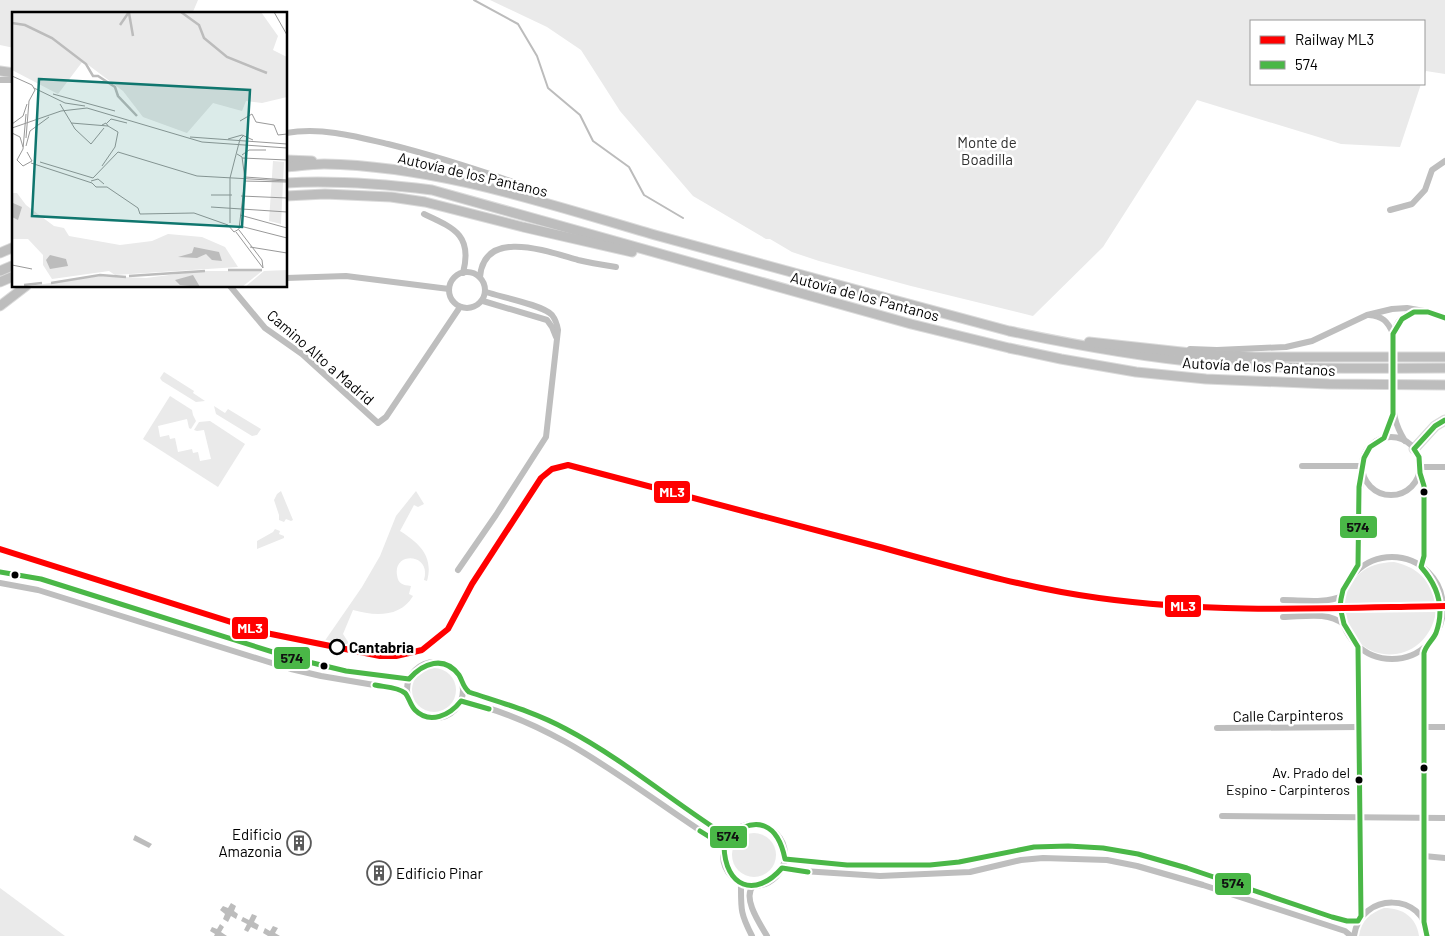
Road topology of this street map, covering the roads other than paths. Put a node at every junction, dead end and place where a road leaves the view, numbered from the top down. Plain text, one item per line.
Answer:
1 (288, 133) edge
2 (288, 160) edge
3 (1445, 161) edge
4 (322, 164) junction
5 (288, 167) edge
6 (288, 183) edge
7 (528, 187) dead end
8 (288, 196) edge
9 (1390, 210) dead end
10 (424, 214) dead end
11 (12, 248) edge
12 (0, 253) edge
13 (671, 258) junction
14 (12, 266) edge
15 (616, 267) dead end
16 (0, 271) edge
17 (462, 273) junction
18 (12, 277) edge
19 (480, 277) junction
20 (288, 278) edge
21 (0, 282) edge
22 (23, 288) edge
23 (232, 288) edge
24 (449, 289) junction
25 (486, 292) junction
26 (482, 301) junction
27 (0, 306) edge
28 (460, 307) junction
29 (1419, 310) junction
30 (1367, 315) junction
31 (1445, 318) edge
32 (1393, 334) junction
33 (556, 338) junction
34 (1051, 340) junction
35 (1136, 347) junction
36 (1445, 357) edge
37 (1445, 368) edge
38 (1445, 385) edge
39 (1393, 414) junction
40 (1445, 420) edge
41 (1384, 438) junction
42 (1405, 441) junction
43 (1414, 449) junction
44 (1302, 466) dead end
45 (1362, 466) junction
46 (1445, 467) edge
47 (1420, 470) junction
48 (1363, 474) junction
49 (1422, 567) junction
50 (458, 570) dead end
51 (1357, 571) junction
52 (0, 572) edge
53 (0, 583) edge
54 (1342, 596) junction
55 (1443, 598) edge
56 (1283, 600) dead end
57 (1283, 617) dead end
58 (1443, 620) edge
59 (1343, 624) junction
60 (1358, 648) junction
61 (1424, 648) junction
62 (409, 679) junction
63 (463, 688) junction
64 (406, 694) junction
65 (461, 701) junction
66 (1359, 727) junction
67 (1424, 727) junction
68 (1445, 727) edge
69 (1217, 728) dead end
70 (1222, 816) dead end
71 (1359, 818) junction
72 (1424, 818) junction
73 (1445, 818) edge
74 (728, 837) junction
75 (724, 846) junction
76 (1424, 856) junction
77 (1445, 858) edge
78 (785, 859) junction
79 (782, 868) junction
80 (741, 883) junction
81 (753, 886) junction
82 (1360, 919) junction
83 (1424, 922) junction
84 (1428, 935) edge
85 (752, 936) edge
86 (767, 936) edge
87 (1352, 936) edge

1 - 7 street
2 - 4 highway
3 - 9 street
4 - 5 highway, Autovía de los Pantanos
4 - 34 highway, Autovía de los Pantanos
6 - 13 highway, Autovía de los Pantanos
8 - 13 highway
10 - 17 street
11 - 12 highway
13 - 38 highway, Autovía de los Pantanos
14 - 16 highway
15 - 19 street
17 - 19 street
17 - 24 street
18 - 21 highway
19 - 25 street
20 - 24 street
22 - 27 highway
23 - 28 street, Camino Alto a Madrid
24 - 28 street
25 - 26 street
25 - 33 street
26 - 28 street
26 - 33 street
29 - 30 street
29 - 31 street
29 - 32 street
30 - 32 street
30 - 35 street
32 - 39 street, bridge
33 - 50 street
34 - 35 highway
34 - 37 highway, Autovía de los Pantanos
35 - 36 highway
39 - 41 street
39 - 42 street
40 - 43 highway
41 - 42 street
41 - 45 street
42 - 43 street
43 - 47 street
44 - 45 street
45 - 48 street
46 - 47 street
47 - 48 street
47 - 49 street
48 - 51 street
49 - 51 street
49 - 55 street
51 - 54 street
52 - 62 street
53 - 64 street
54 - 56 street
54 - 59 street
55 - 58 street
57 - 59 street
58 - 61 street
59 - 60 street
60 - 61 street
60 - 66 street
61 - 67 street
62 - 63 street
62 - 64 street
63 - 65 street
63 - 74 street
64 - 65 street
65 - 75 street
66 - 69 street, Calle Carpinteros
66 - 71 street
67 - 68 street
67 - 72 street
70 - 71 street
71 - 72 street
71 - 82 street
72 - 73 street
72 - 76 street
74 - 75 street
74 - 78 street
75 - 80 street
76 - 77 street
76 - 83 street
78 - 79 street
78 - 82 street
79 - 81 street
79 - 87 street
80 - 81 street
80 - 85 street
81 - 86 street
82 - 83 street
82 - 87 street
83 - 84 street

